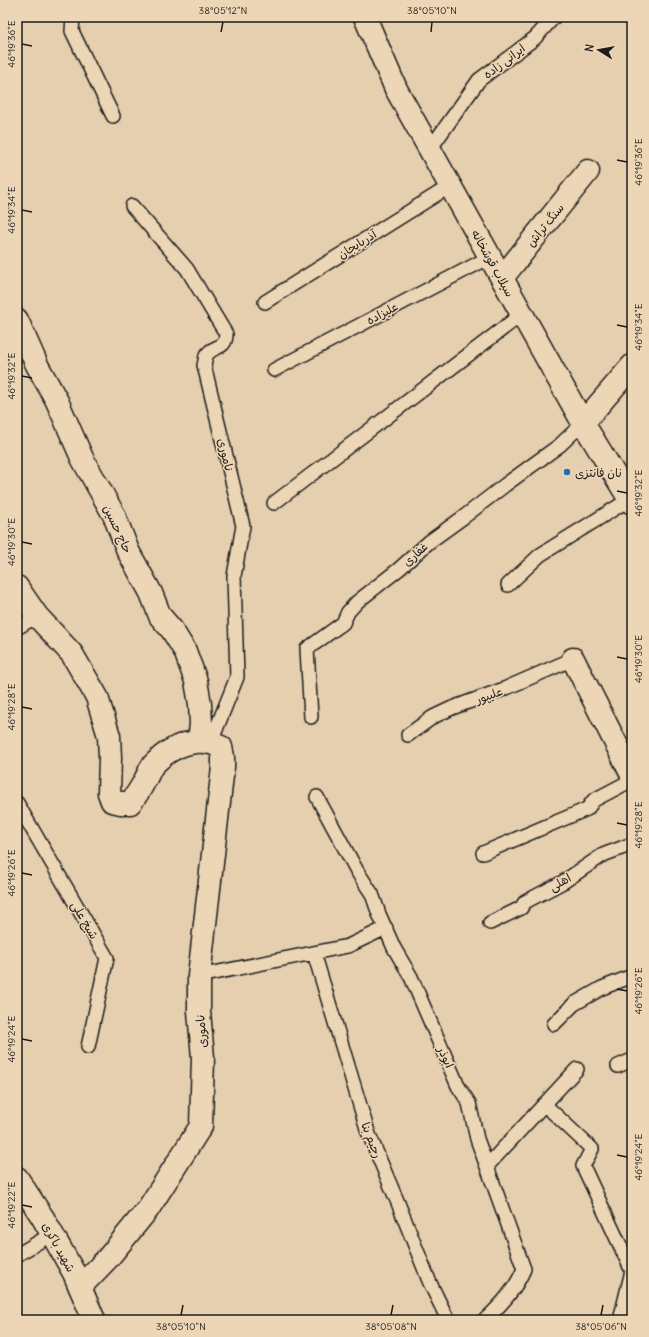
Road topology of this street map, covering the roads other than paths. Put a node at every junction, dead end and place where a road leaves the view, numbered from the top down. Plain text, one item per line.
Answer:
1 (73, 17) edge
2 (365, 17) edge
3 (554, 17) edge
4 (114, 116) dead end
5 (430, 149) junction
6 (588, 171) dead end
7 (450, 186) junction
8 (132, 206) dead end
9 (490, 256) junction
10 (502, 278) junction
11 (265, 302) dead end
12 (522, 314) junction
13 (17, 320) edge
14 (632, 366) edge
15 (274, 370) dead end
16 (583, 423) junction
17 (631, 501) edge
18 (274, 503) dead end
19 (508, 585) dead end
20 (17, 587) edge
21 (38, 616) junction
22 (17, 628) edge
23 (573, 659) joint
24 (311, 717) dead end
25 (408, 735) dead end
26 (205, 742) junction
27 (632, 775) edge
28 (632, 780) edge
29 (317, 797) dead end
30 (17, 803) edge
31 (632, 844) edge
32 (483, 853) dead end
33 (490, 923) dead end
34 (386, 928) junction
35 (314, 953) junction
36 (199, 976) junction
37 (632, 976) edge
38 (554, 1024) dead end
39 (88, 1047) dead end
40 (632, 1060) edge
41 (618, 1066) dead end
42 (577, 1069) dead end
43 (544, 1104) junction
44 (487, 1166) junction
45 (17, 1178) edge
46 (52, 1234) junction
47 (17, 1255) edge
48 (80, 1287) junction
49 (94, 1320) edge
50 (448, 1320) edge
51 (485, 1320) edge
52 (620, 1320) edge

1 - 4 lane
2 - 5 street, سیلاب قوشخانه
3 - 5 lane, ایرانی زاده
5 - 7 street, سیلاب قوشخانه
6 - 10 street, سنگ تراش
7 - 9 street, سیلاب قوشخانه
7 - 11 lane, آذربایجان
8 - 26 lane, ناموری
9 - 10 street, سیلاب قوشخانه
9 - 15 lane, علیزاده
10 - 12 street, سیلاب قوشخانه
12 - 16 street, سیلاب قوشخانه
12 - 18 lane
13 - 26 street, حاج حسین
14 - 16 street
16 - 17 street, سیلاب قوشخانه
16 - 24 lane, غفاری
17 - 19 lane
20 - 21 street
21 - 22 lane
21 - 26 street
23 - 25 lane, علیپور
23 - 27 street
26 - 36 street, ناموری
28 - 32 lane
29 - 34 lane, ابوذر
30 - 39 lane, شیخ علی
31 - 33 lane, اهلی
34 - 35 lane
34 - 44 lane, ابوذر
35 - 36 lane
35 - 50 lane, رحیم بنا
36 - 48 street, ناموری
37 - 38 lane
40 - 41 lane
42 - 43 lane
43 - 44 lane
43 - 52 lane
44 - 51 lane, ابوذر
45 - 46 street, شهید باکری
46 - 47 lane
46 - 48 street, شهید باکری
48 - 49 street, شهید باکری

